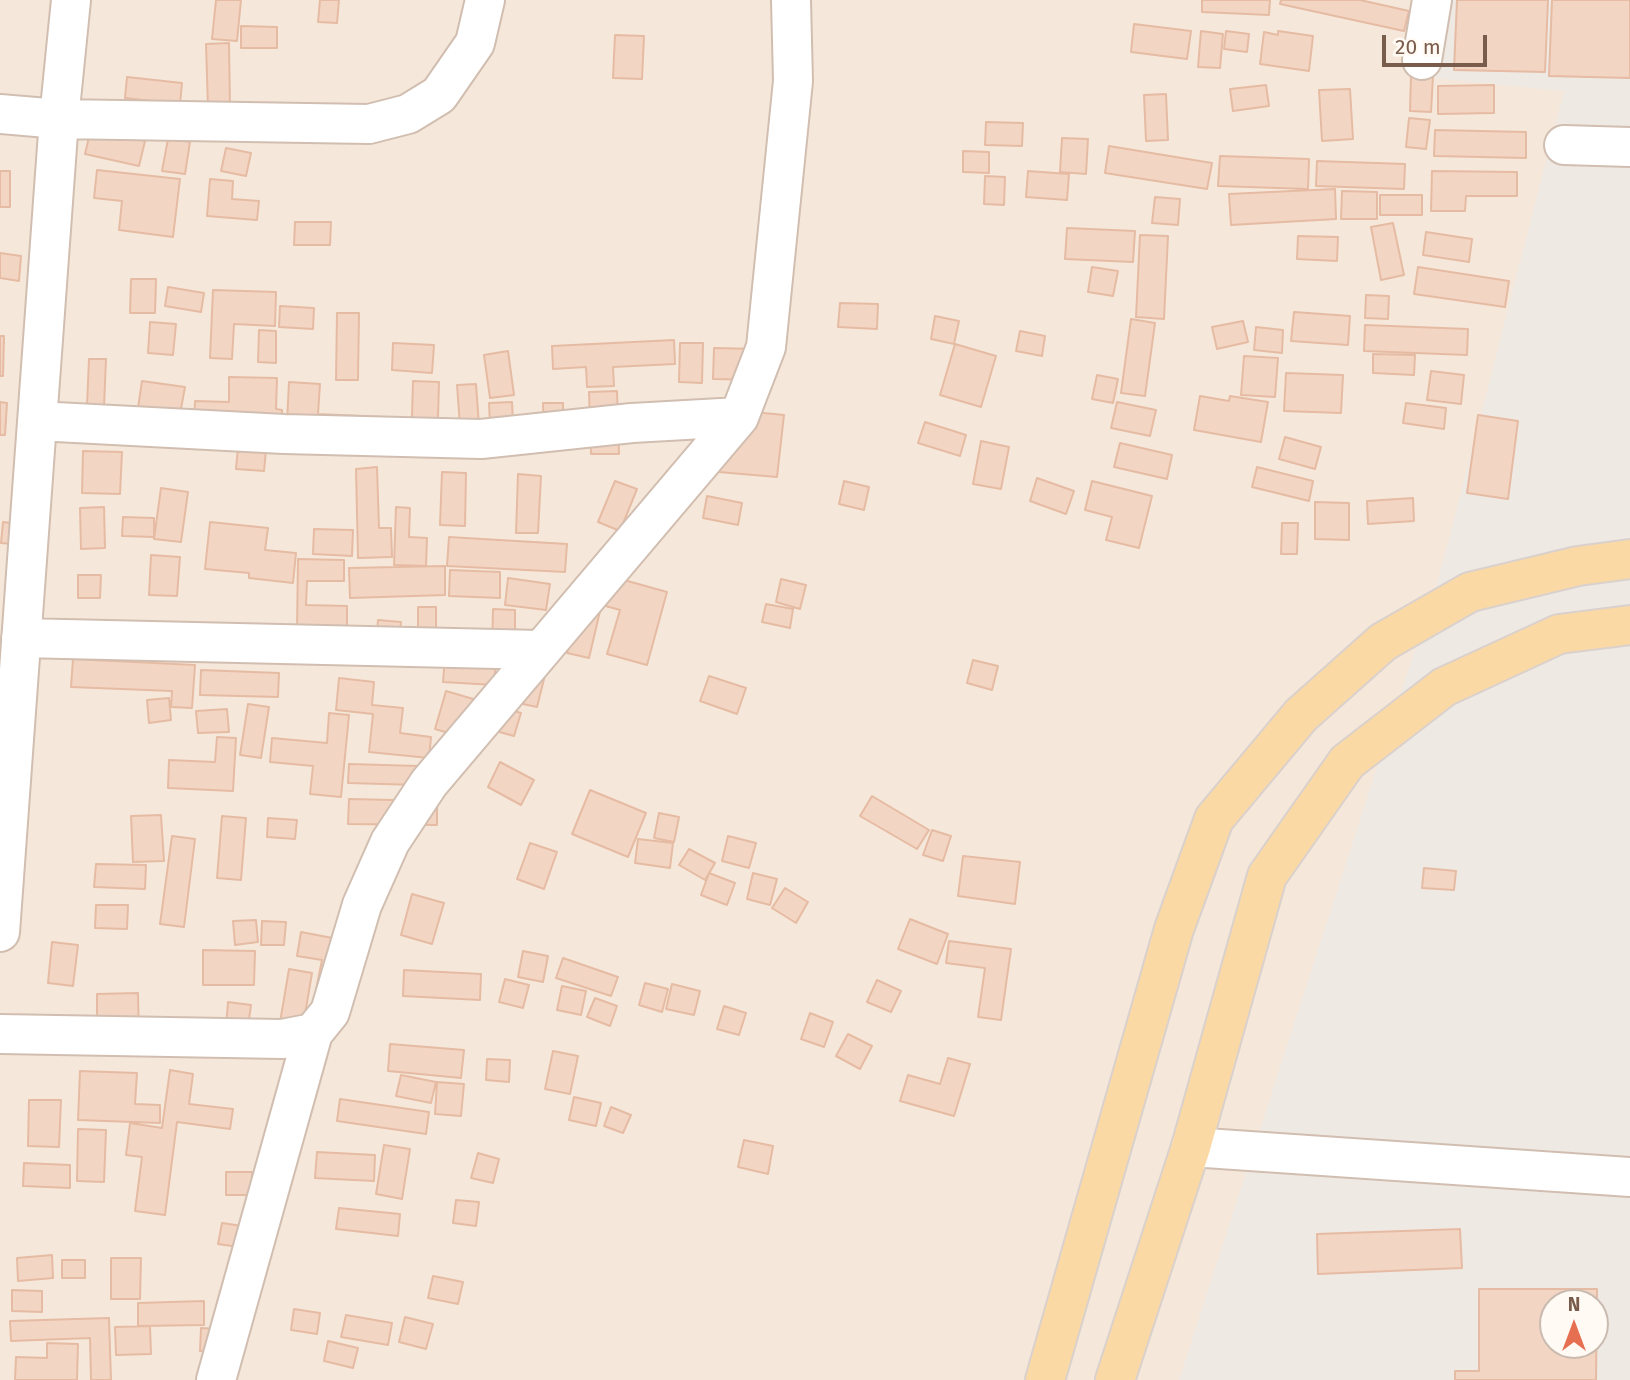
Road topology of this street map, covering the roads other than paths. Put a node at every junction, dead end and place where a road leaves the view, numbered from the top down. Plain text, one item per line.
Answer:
1 (71, 0) edge
2 (485, 0) edge
3 (791, 0) edge
4 (1432, 0) edge
5 (1422, 60) dead end
6 (0, 114) edge
7 (59, 119) junction
8 (1564, 145) dead end
9 (1630, 148) edge
10 (739, 417) junction
11 (37, 421) junction
12 (1630, 559) edge
13 (1630, 625) edge
14 (21, 638) junction
15 (541, 650) junction
16 (0, 932) edge
17 (313, 1032) junction
18 (0, 1034) edge
19 (1191, 1147) junction
20 (1630, 1177) edge
21 (216, 1380) edge
22 (1045, 1380) edge
23 (1115, 1380) edge

1 - 7 street
2 - 7 street
3 - 10 street
4 - 5 street
6 - 7 street
7 - 11 street
8 - 9 street
10 - 11 street
10 - 15 street
11 - 14 street
12 - 22 main road
13 - 19 main road
14 - 15 street
14 - 16 street
15 - 17 street
17 - 18 street
17 - 21 street
19 - 20 street
19 - 23 main road

